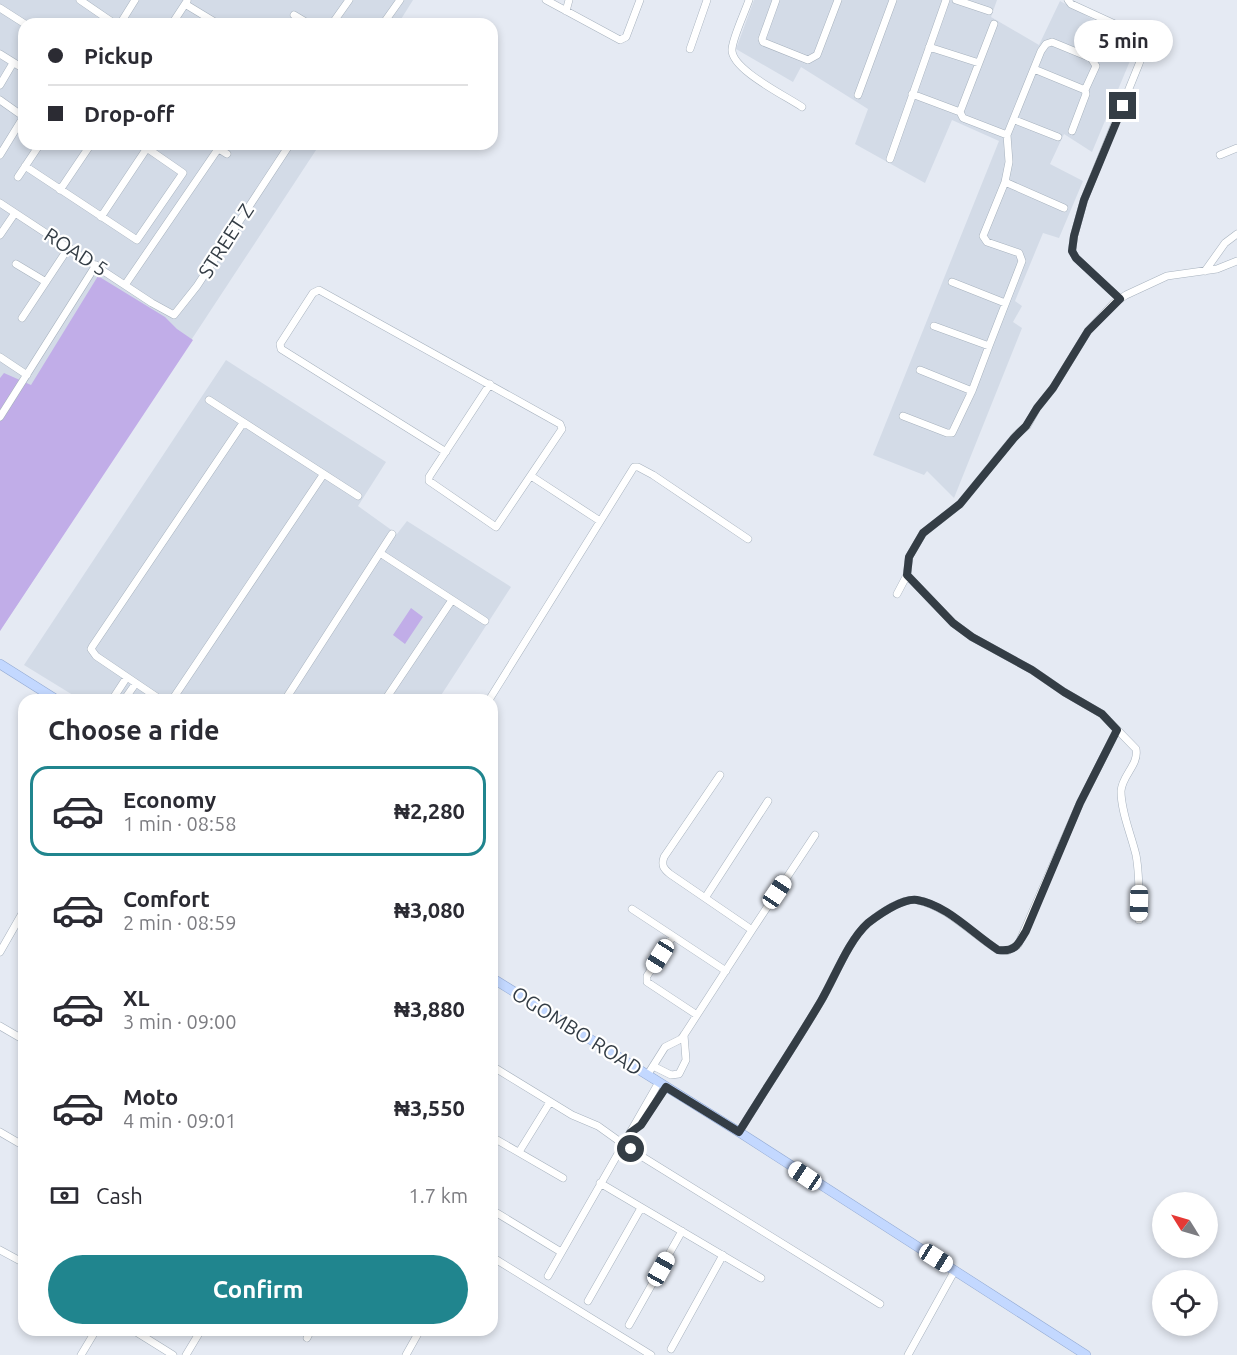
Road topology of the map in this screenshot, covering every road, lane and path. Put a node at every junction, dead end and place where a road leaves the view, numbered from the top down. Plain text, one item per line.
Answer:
1 (135, 0) edge
2 (349, 0) edge
3 (400, 0) edge
4 (546, 0) edge
5 (569, 0) edge
6 (640, 0) edge
7 (707, 0) edge
8 (749, 0) edge
9 (776, 0) edge
10 (838, 0) edge
11 (893, 0) edge
12 (946, 0) edge
13 (956, 0) edge
14 (1068, 0) edge
15 (82, 1) edge
16 (186, 2) edge
17 (0, 8) edge
18 (566, 11) junction
19 (989, 11) dead end
20 (294, 15) dead end
21 (109, 18) edge
22 (122, 18) edge
23 (176, 18) edge
24 (209, 18) edge
25 (299, 18) edge
26 (336, 18) edge
27 (387, 18) edge
28 (18, 20) edge
29 (994, 24) dead end
30 (929, 47) junction
31 (690, 49) dead end
32 (0, 54) edge
33 (13, 63) junction
34 (979, 63) junction
35 (18, 66) edge
36 (1034, 69) junction
37 (0, 85) edge
38 (1085, 90) junction
39 (912, 94) junction
40 (858, 95) dead end
41 (0, 100) edge
42 (802, 107) dead end
43 (960, 112) junction
44 (18, 113) edge
45 (1015, 120) junction
46 (18, 126) edge
47 (1072, 131) dead end
48 (1007, 135) junction
49 (1058, 137) dead end
50 (1237, 148) edge
51 (36, 150) edge
52 (87, 150) edge
53 (142, 150) edge
54 (150, 150) edge
55 (218, 150) edge
56 (221, 150) edge
57 (286, 150) edge
58 (227, 154) dead end
59 (0, 155) edge
60 (1220, 155) dead end
61 (890, 159) dead end
62 (25, 166) junction
63 (18, 177) dead end
64 (1005, 182) junction
65 (60, 190) junction
66 (0, 203) edge
67 (1064, 208) dead end
68 (15, 213) junction
69 (101, 217) junction
70 (1237, 234) edge
71 (0, 235) edge
72 (69, 247) junction
73 (1237, 261) edge
74 (16, 264) dead end
75 (96, 265) junction
76 (1205, 271) junction
77 (46, 282) junction
78 (952, 282) dead end
79 (125, 285) junction
80 (1120, 299) junction
81 (152, 303) joint
82 (1005, 303) junction
83 (22, 318) dead end
84 (934, 326) dead end
85 (989, 346) junction
86 (0, 357) edge
87 (920, 370) dead end
88 (27, 375) junction
89 (490, 384) junction
90 (972, 391) junction
91 (209, 400) dead end
92 (903, 416) dead end
93 (0, 417) edge
94 (243, 423) junction
95 (446, 452) junction
96 (323, 475) junction
97 (531, 476) junction
98 (358, 496) dead end
99 (600, 521) junction
100 (392, 534) dead end
101 (748, 539) dead end
102 (380, 553) junction
103 (907, 575) junction
104 (897, 594) dead end
105 (452, 600) junction
106 (485, 621) dead end
107 (0, 664) edge
108 (127, 677) junction
109 (135, 683) junction
110 (48, 694) edge
111 (116, 694) edge
112 (128, 694) edge
113 (152, 694) edge
114 (176, 694) edge
115 (291, 694) edge
116 (389, 694) edge
117 (493, 694) edge
118 (1117, 730) junction
119 (720, 775) dead end
120 (768, 801) dead end
121 (815, 836) dead end
122 (705, 898) junction
123 (632, 909) dead end
124 (18, 920) edge
125 (1139, 920) dead end
126 (752, 930) junction
127 (673, 936) junction
128 (0, 952) edge
129 (726, 971) junction
130 (498, 981) edge
131 (698, 1015) junction
132 (0, 1026) edge
133 (684, 1035) junction
134 (18, 1036) edge
135 (498, 1070) edge
136 (650, 1070) junction
137 (662, 1084) junction
138 (550, 1102) junction
139 (0, 1132) edge
140 (739, 1132) junction
141 (498, 1140) edge
142 (18, 1142) edge
143 (625, 1143) junction
144 (519, 1152) junction
145 (563, 1178) dead end
146 (600, 1184) junction
147 (641, 1208) junction
148 (498, 1214) edge
149 (682, 1231) junction
150 (0, 1250) edge
151 (561, 1252) junction
152 (723, 1255) junction
153 (18, 1260) edge
154 (498, 1261) edge
155 (956, 1270) junction
156 (548, 1276) dead end
157 (761, 1278) dead end
158 (588, 1301) dead end
159 (880, 1304) dead end
160 (629, 1325) dead end
161 (92, 1336) edge
162 (143, 1336) edge
163 (197, 1336) edge
164 (417, 1336) edge
165 (671, 1349) dead end
166 (81, 1355) edge
167 (173, 1355) edge
168 (186, 1355) edge
169 (406, 1355) edge
170 (651, 1355) edge
171 (908, 1355) edge
172 (1086, 1355) edge

1 - 22 street
2 - 26 street
3 - 27 street
4 - 18 street
5 - 18 street
6 - 18 street
7 - 31 street
8 - 42 street
9 - 10 street
11 - 40 street
12 - 30 street
13 - 19 street
14 - 80 street
15 - 21 street
16 - 23 street
16 - 24 street
17 - 28 street
20 - 25 street
29 - 34 street
30 - 34 street
30 - 39 street
32 - 33 street
33 - 35 street
33 - 37 street
34 - 43 street
36 - 38 street
36 - 38 street
36 - 45 street
38 - 47 street
39 - 43 street
39 - 61 street
41 - 44 street
43 - 48 street
45 - 48 street
45 - 49 street
46 - 59 street
48 - 64 street
50 - 60 street
51 - 62 street
52 - 65 street
53 - 69 street
54 - 69 street
55 - 79 street
56 - 58 street
57 - 81 street, STREET Z
62 - 63 street
62 - 65 street
64 - 67 street
64 - 82 street
65 - 69 street
66 - 68 street, ROAD 5
68 - 71 street
68 - 72 street, ROAD 5
70 - 76 street
72 - 75 street, ROAD 5
72 - 77 street
73 - 76 street
74 - 77 street
75 - 79 street, ROAD 5
75 - 88 street
76 - 80 street
77 - 83 street
78 - 82 street
79 - 81 street, ROAD 5
80 - 103 street
82 - 85 street
84 - 85 street
85 - 90 street
86 - 88 street
87 - 90 street
88 - 93 street
89 - 95 street
89 - 95 street
89 - 97 street
90 - 92 street
91 - 94 street
94 - 96 street
94 - 108 street
95 - 97 street
96 - 98 street
96 - 114 street
97 - 99 street
99 - 101 street
99 - 117 street
100 - 102 street
102 - 105 street
102 - 115 street
103 - 104 street
103 - 118 street
105 - 106 street
105 - 116 street
107 - 110 main road
108 - 109 street
108 - 111 street
109 - 112 street
109 - 113 street
118 - 125 street
118 - 140 street
119 - 122 street
120 - 122 street
121 - 126 street
122 - 126 street
123 - 127 street
124 - 128 street
126 - 129 street
127 - 129 street
127 - 131 street
129 - 131 street
130 - 136 main road, OGOMBO ROAD
131 - 133 street
132 - 134 street
133 - 136 street
133 - 136 street
135 - 138 street
136 - 137 main road, OGOMBO ROAD
137 - 140 main road, OGOMBO ROAD
137 - 143 street
138 - 143 street
138 - 144 street
139 - 142 street
140 - 155 main road, OGOMBO ROAD
141 - 144 street
143 - 146 street
143 - 159 street
144 - 145 street
146 - 147 street
146 - 151 street
147 - 149 street
147 - 158 street
148 - 151 street
149 - 152 street
149 - 160 street
150 - 153 street
151 - 156 street
152 - 157 street
152 - 165 street
154 - 170 street
155 - 171 street
155 - 172 main road, OGOMBO ROAD
161 - 166 street
162 - 167 street
163 - 168 street
164 - 169 street

